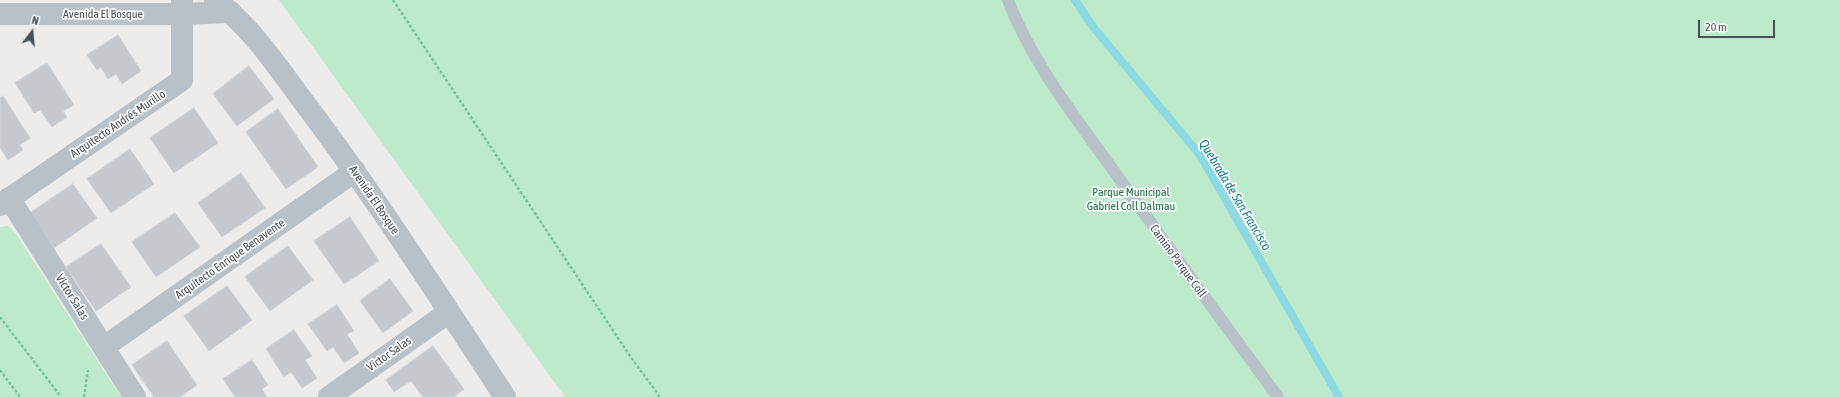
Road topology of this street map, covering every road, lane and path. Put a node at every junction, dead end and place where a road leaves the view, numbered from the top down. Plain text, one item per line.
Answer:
1 (392, 0) edge
2 (1008, 0) edge
3 (223, 6) edge
4 (182, 7) edge
5 (0, 14) edge
6 (355, 171) junction
7 (5, 201) edge
8 (449, 312) junction
9 (0, 317) edge
10 (104, 347) junction
11 (0, 370) edge
12 (20, 397) edge
13 (61, 397) edge
14 (135, 397) edge
15 (329, 397) edge
16 (506, 397) edge
17 (660, 397) edge
18 (1278, 397) edge

1 - 17 path
2 - 18 lane, Camino Parque Coll
3 - 4 street, Avenida El Bosque
3 - 6 street, Avenida El Bosque
4 - 5 street, Avenida El Bosque
4 - 7 street, Arquitecto Andrés Murillo
6 - 8 street, Avenida El Bosque
6 - 10 street, Arquitecto Enrique Benavente
7 - 10 street, Víctor Salas
8 - 15 street, Víctor Salas
8 - 16 street, Avenida El Bosque
9 - 13 path
10 - 14 street, Víctor Salas
11 - 12 path

